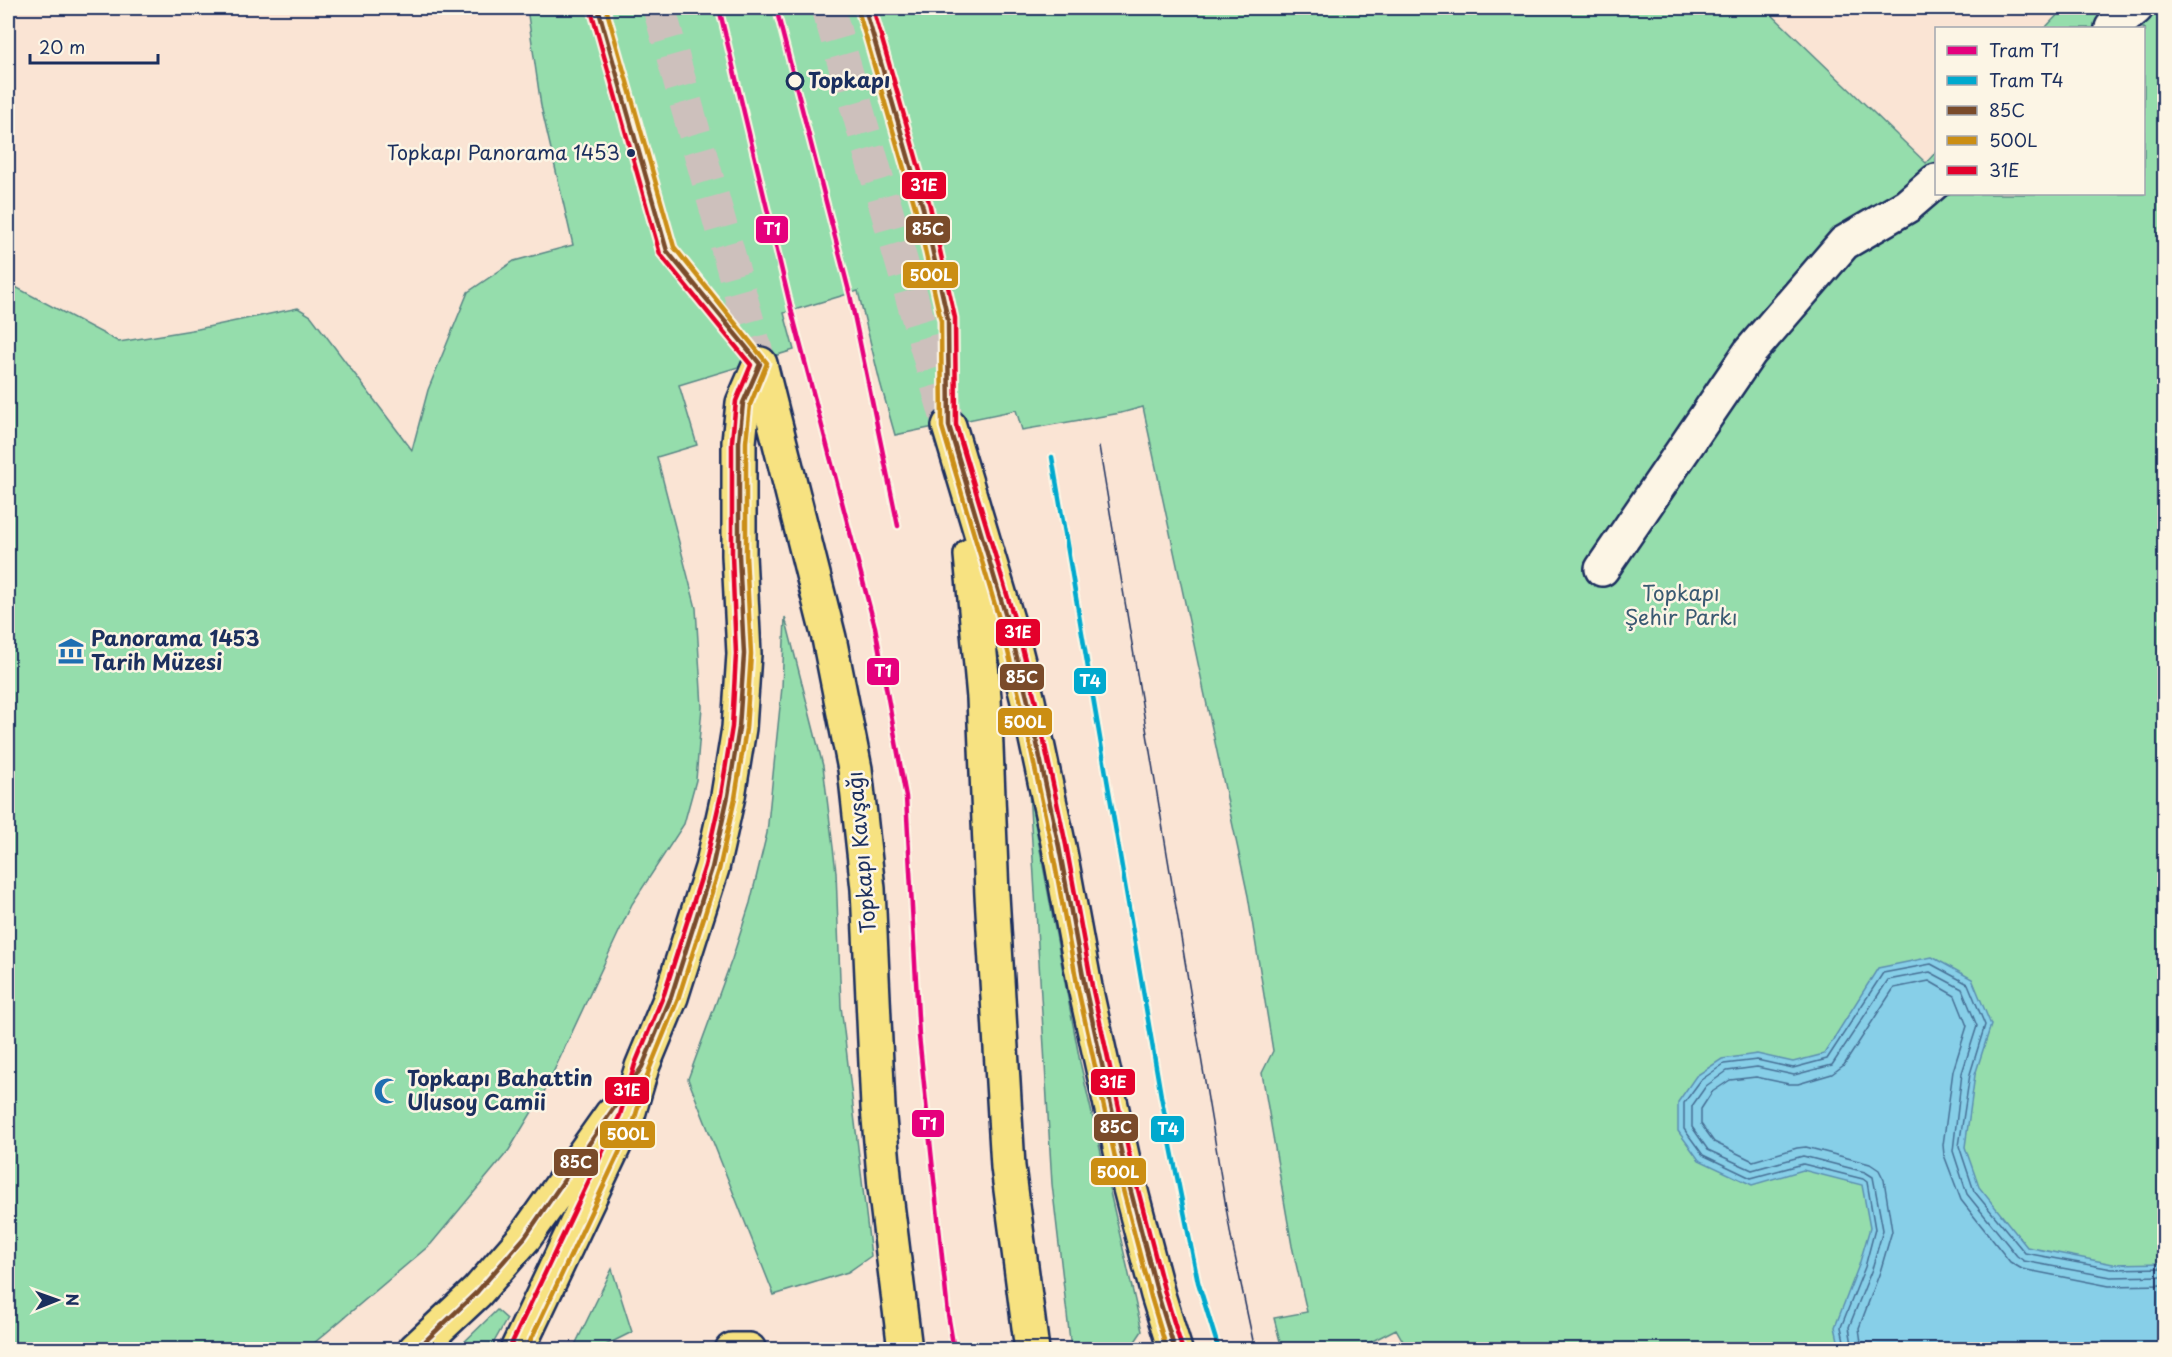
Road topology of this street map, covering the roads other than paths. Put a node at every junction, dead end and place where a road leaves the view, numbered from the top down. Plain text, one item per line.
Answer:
1 (2136, 8) edge
2 (2113, 27) edge
3 (1935, 182) edge
4 (1602, 569) dead end
5 (642, 1067) junction
6 (415, 1350) edge
7 (517, 1350) edge
8 (732, 1350) edge
9 (749, 1350) edge
10 (905, 1350) edge
11 (1032, 1350) edge
12 (1175, 1350) edge

1 - 2 street
3 - 4 street
5 - 6 main road
5 - 7 main road
5 - 10 main road, Topkapı Kavşağı
8 - 9 main road
11 - 12 main road

